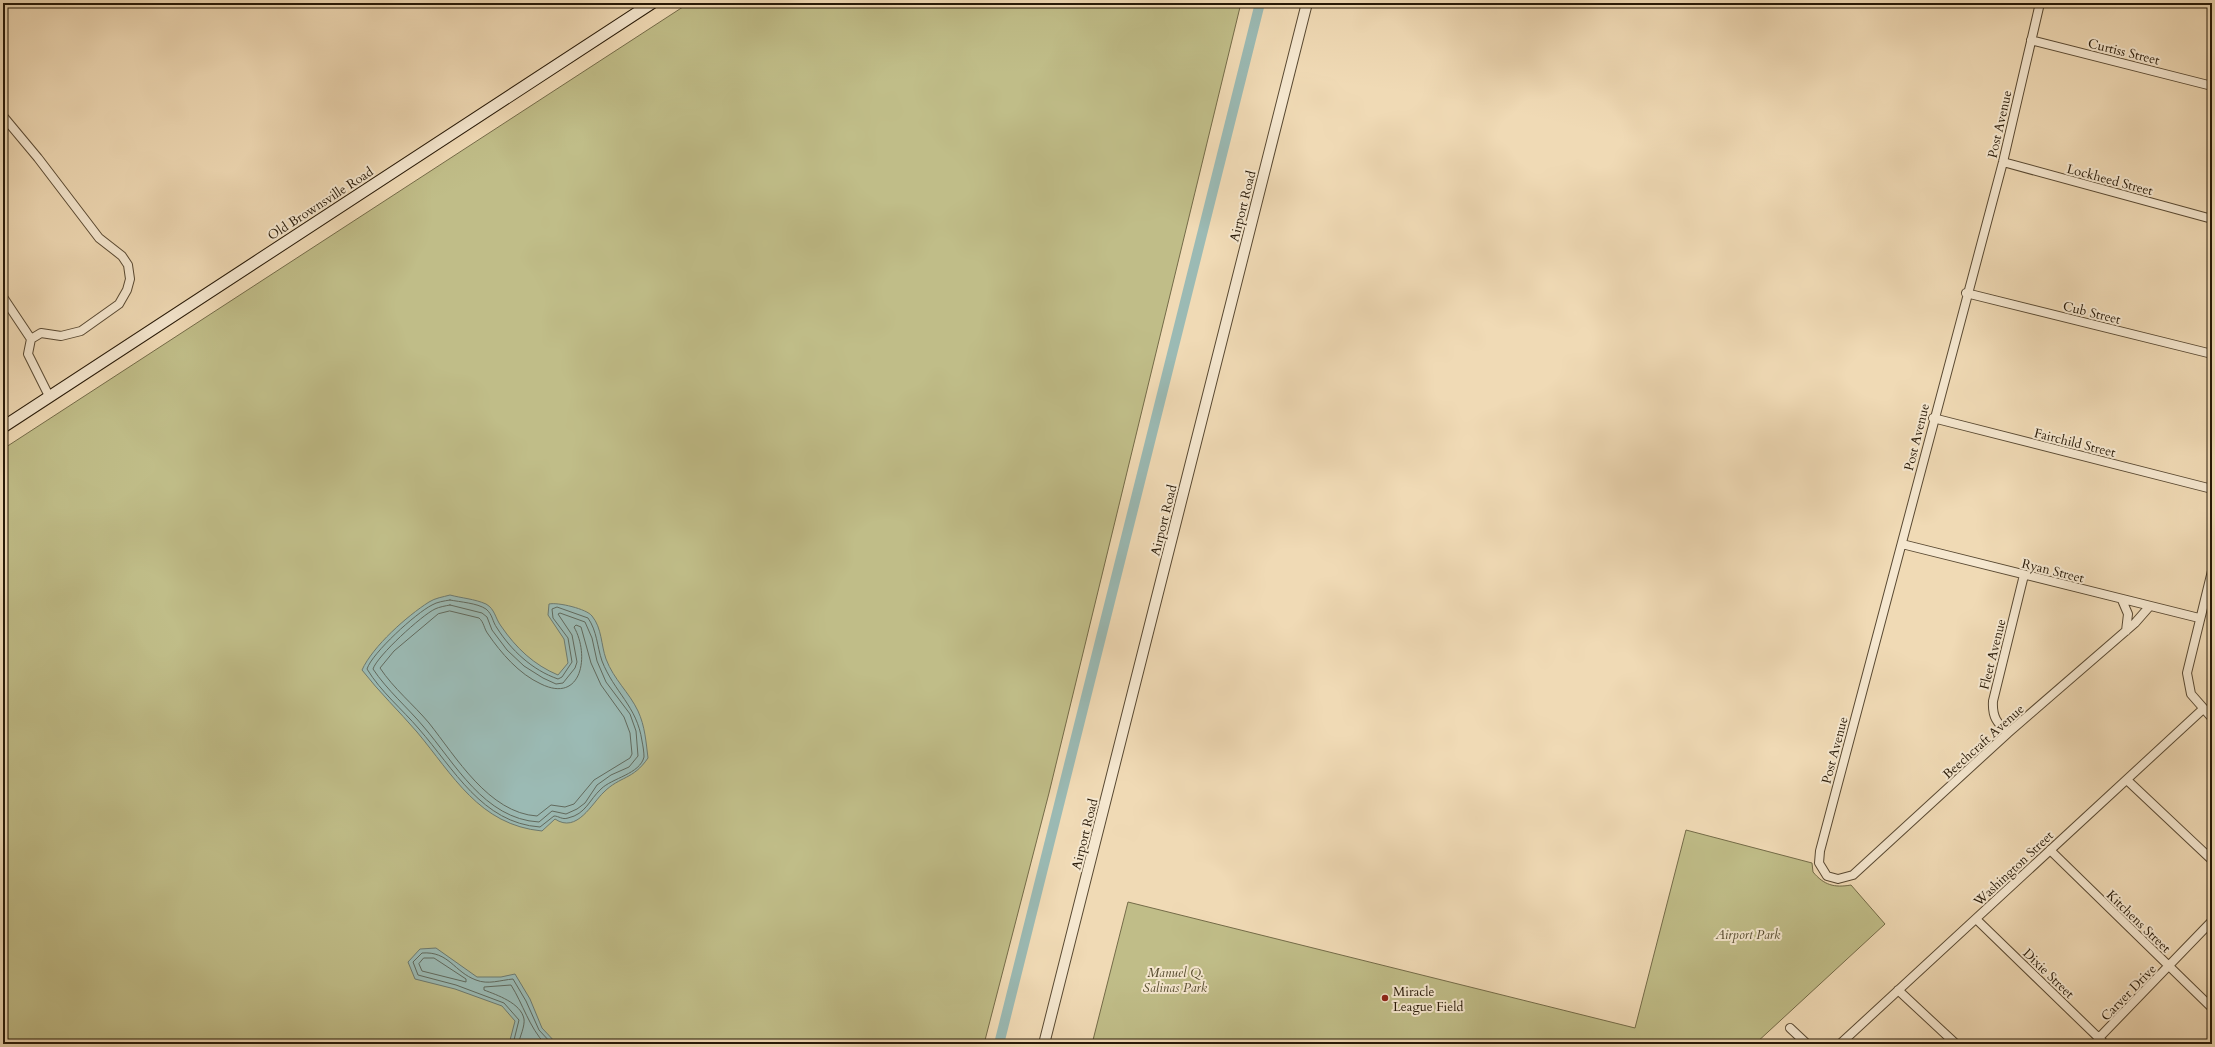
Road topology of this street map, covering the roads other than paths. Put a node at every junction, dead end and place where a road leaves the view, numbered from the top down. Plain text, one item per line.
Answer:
1 (652, 3) edge
2 (1307, 3) edge
3 (2040, 3) edge
4 (2031, 40) junction
5 (2212, 86) edge
6 (3, 116) edge
7 (2003, 162) junction
8 (2212, 219) edge
9 (1966, 293) junction
10 (3, 297) edge
11 (31, 339) junction
12 (2212, 354) edge
13 (49, 396) junction
14 (1933, 418) junction
15 (3, 427) edge
16 (2212, 489) edge
17 (1902, 544) junction
18 (2212, 571) edge
19 (2024, 575) junction
20 (2122, 600) junction
21 (2149, 607) junction
22 (2199, 618) junction
23 (2126, 631) junction
24 (2202, 710) junction
25 (2212, 718) edge
26 (2008, 734) junction
27 (2127, 780) junction
28 (2050, 850) junction
29 (2212, 860) edge
30 (1826, 876) joint
31 (1976, 919) junction
32 (2212, 921) edge
33 (2169, 967) junction
34 (1898, 990) junction
35 (2212, 1008) edge
36 (1790, 1028) dead end
37 (2099, 1042) edge
38 (1044, 1044) edge
39 (1807, 1044) edge
40 (1840, 1044) edge
41 (1956, 1044) edge

1 - 13 main road, Old Brownsville Road
2 - 38 street, Airport Road
3 - 4 street, Post Avenue
4 - 5 street, Curtiss Street
4 - 7 street, Post Avenue
6 - 11 street
7 - 8 street, Lockheed Street
7 - 9 street, Post Avenue
9 - 12 street, Cub Street
9 - 14 street, Post Avenue
10 - 11 street
11 - 13 street
13 - 15 main road, Old Brownsville Road
14 - 16 street, Fairchild Street
14 - 17 street, Post Avenue
17 - 19 street, Ryan Street
17 - 30 street, Post Avenue
18 - 22 street
19 - 20 street, Ryan Street
19 - 26 street, Fleet Avenue
20 - 21 street, Ryan Street
20 - 23 street
21 - 22 street, Ryan Street
21 - 23 street, Beechcraft Avenue
22 - 24 street
23 - 26 street, Beechcraft Avenue
24 - 25 street
24 - 27 street, Washington Street
26 - 30 street, Beechcraft Avenue
27 - 28 street, Washington Street
27 - 29 street
28 - 31 street, Washington Street
28 - 33 street, Kitchens Street
31 - 34 street, Washington Street
31 - 37 street, Dixie Street
32 - 33 street, Carver Drive
33 - 35 street, Kitchens Street
33 - 37 street, Carver Drive
34 - 40 street, Washington Street
34 - 41 street
36 - 39 street

